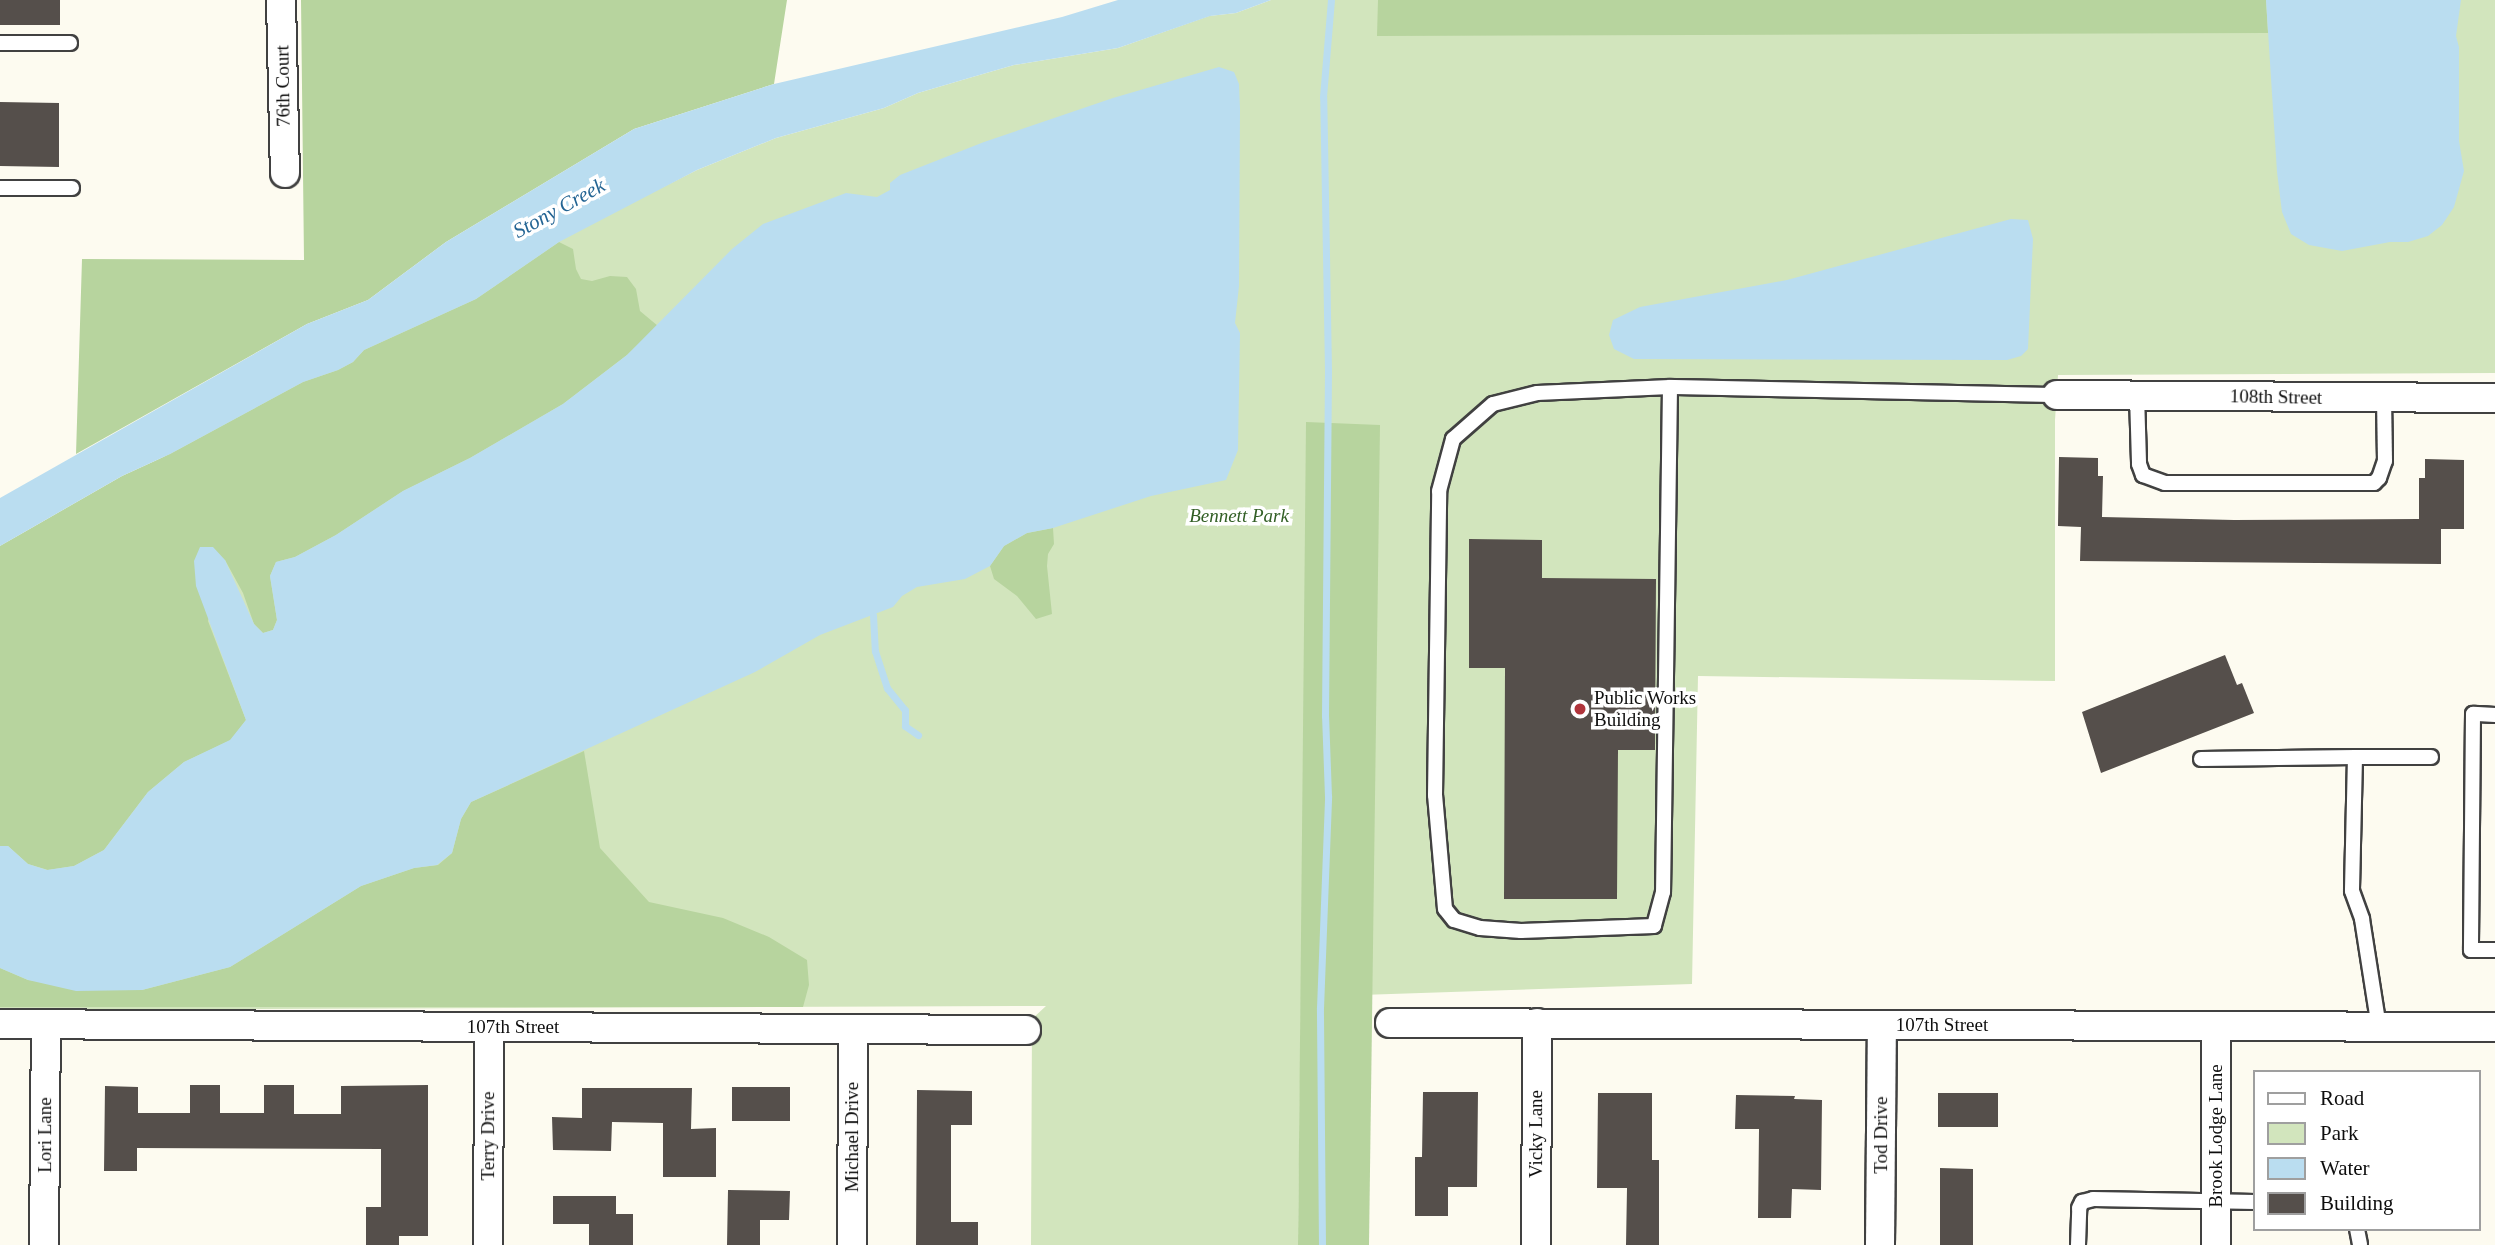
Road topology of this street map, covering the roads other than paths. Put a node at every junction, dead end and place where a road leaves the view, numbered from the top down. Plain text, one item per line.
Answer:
1 (281, 0) edge
2 (0, 43) edge
3 (70, 43) dead end
4 (285, 173) dead end
5 (0, 188) edge
6 (72, 188) dead end
7 (1671, 387) junction
8 (2057, 395) joint
9 (2137, 395) junction
10 (2384, 398) junction
11 (2495, 398) edge
12 (2495, 715) edge
13 (2355, 757) junction
14 (2431, 757) dead end
15 (2201, 759) dead end
16 (2495, 950) edge
17 (1390, 1023) dead end
18 (1538, 1023) junction
19 (0, 1024) edge
20 (46, 1024) junction
21 (1882, 1025) junction
22 (489, 1027) junction
23 (2216, 1027) junction
24 (2379, 1027) junction
25 (2495, 1027) edge
26 (853, 1029) junction
27 (1026, 1030) dead end
28 (2216, 1201) junction
29 (2254, 1202) edge
30 (44, 1245) edge
31 (488, 1245) edge
32 (852, 1245) edge
33 (1536, 1245) edge
34 (1880, 1245) edge
35 (2078, 1245) edge
36 (2216, 1245) edge

1 - 4 street, 76th Court
2 - 3 lane
5 - 6 lane
7 - 7 lane
7 - 8 lane
8 - 9 street, 108th Street
9 - 10 street, 108th Street
9 - 10 lane
10 - 11 street, 108th Street
12 - 16 lane
13 - 14 lane
13 - 15 lane
13 - 24 lane
17 - 18 street, 107th Street
18 - 21 street, 107th Street
18 - 33 street, Vicky Lane
19 - 20 street, 107th Street
20 - 22 street, 107th Street
20 - 30 street, Lori Lane
21 - 23 street, 107th Street
21 - 34 street, Tod Drive
22 - 26 street, 107th Street
22 - 31 street, Terry Drive
23 - 24 street, 107th Street
23 - 28 street, Brook Lodge Lane
24 - 25 street, 107th Street
26 - 27 street, 107th Street
26 - 32 street, Michael Drive
28 - 29 lane
28 - 35 lane
28 - 36 street, Brook Lodge Lane

